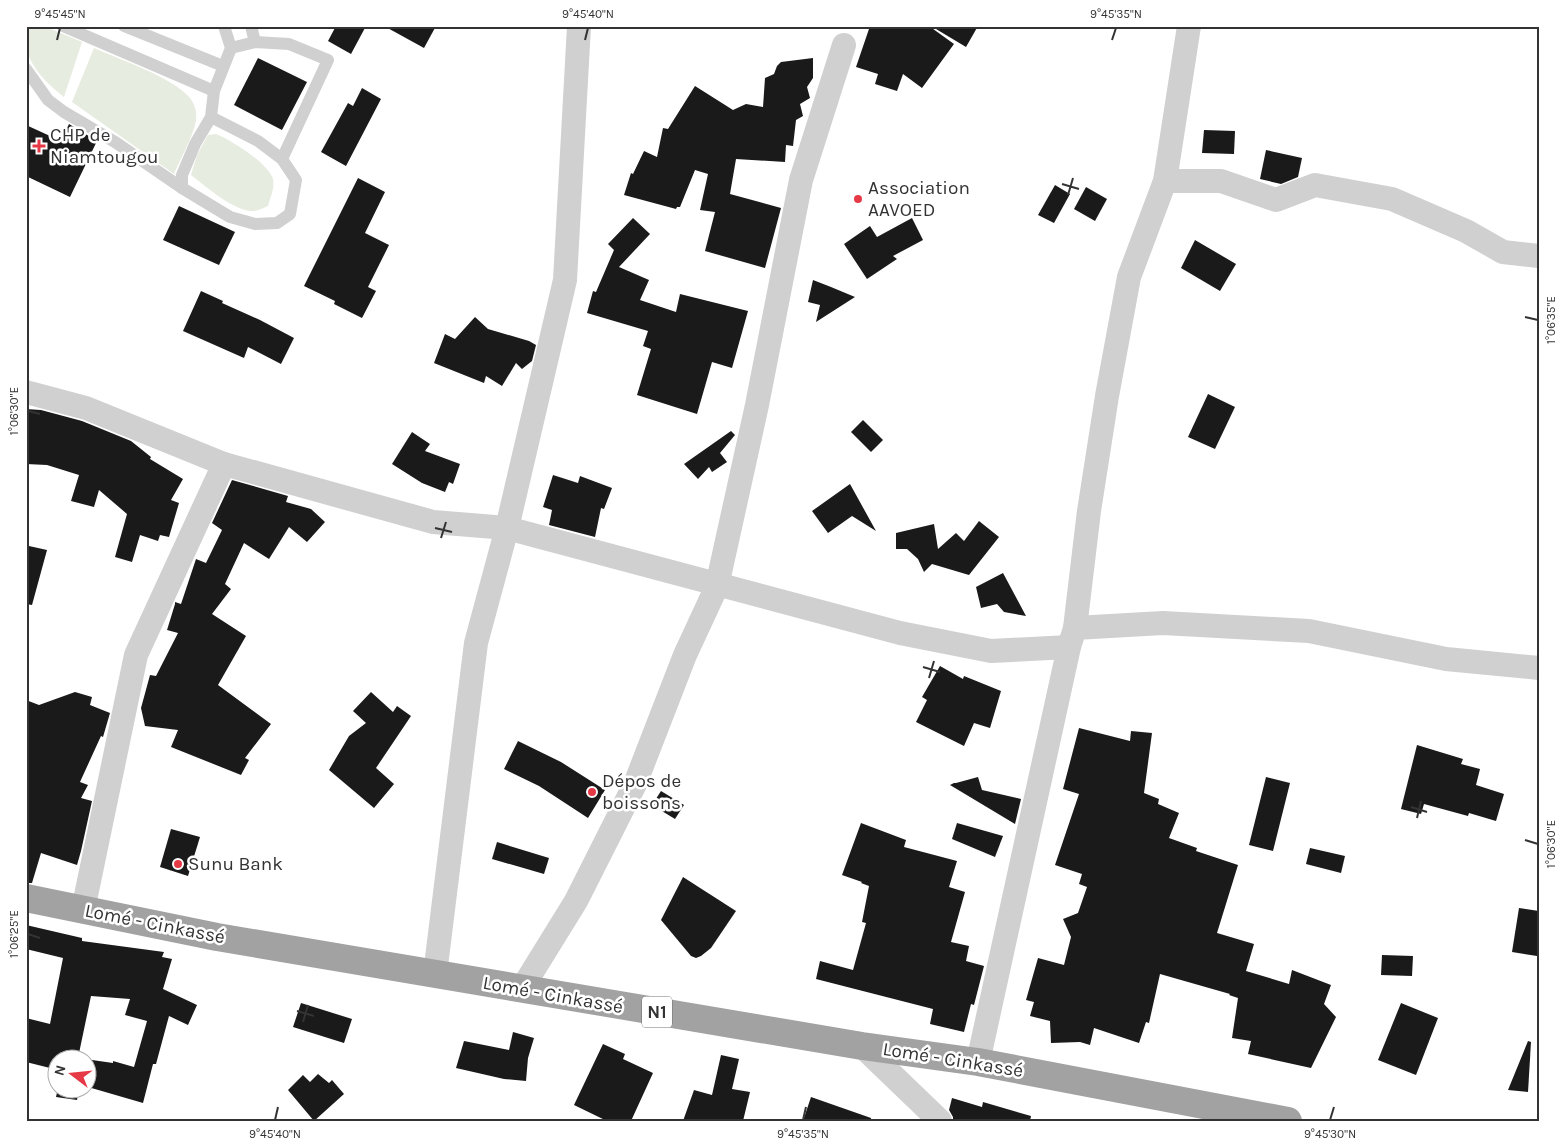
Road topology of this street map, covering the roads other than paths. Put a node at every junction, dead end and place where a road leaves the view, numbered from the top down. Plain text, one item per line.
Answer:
1 (64, 26) edge
2 (124, 26) edge
3 (224, 26) edge
4 (252, 26) edge
5 (579, 26) edge
6 (1189, 26) edge
7 (92, 32) edge
8 (255, 42) junction
9 (844, 45) dead end
10 (231, 48) junction
11 (223, 66) junction
12 (26, 69) edge
13 (214, 92) junction
14 (211, 117) junction
15 (282, 159) junction
16 (1165, 181) junction
17 (182, 188) junction
18 (1539, 256) edge
19 (26, 392) edge
20 (224, 464) junction
21 (507, 528) junction
22 (717, 586) junction
23 (1072, 638) junction
24 (1539, 668) edge
25 (26, 898) edge
26 (83, 910) junction
27 (435, 974) junction
28 (521, 990) junction
29 (862, 1046) junction
30 (978, 1062) junction
31 (940, 1121) edge
32 (1288, 1121) edge

1 - 7 lane
2 - 11 lane
3 - 10 lane
4 - 8 lane
5 - 21 street
6 - 16 street
7 - 13 lane
8 - 10 lane
8 - 15 lane
9 - 22 street
10 - 11 lane
11 - 13 lane
12 - 17 lane
13 - 14 lane
14 - 15 lane
14 - 17 lane
15 - 17 lane
16 - 18 street
16 - 23 street
19 - 20 street
20 - 21 street
20 - 26 street
21 - 22 street
21 - 27 street
22 - 23 street
22 - 28 street
23 - 24 street
23 - 30 street
25 - 26 highway, Lomé - Cinkassé / N1
26 - 27 highway, Lomé - Cinkassé / N1
27 - 28 highway, Lomé - Cinkassé / N1
28 - 29 highway, Lomé - Cinkassé / N1
29 - 30 highway, Lomé - Cinkassé / N1
29 - 31 street
30 - 32 highway, Lomé - Cinkassé / N1

